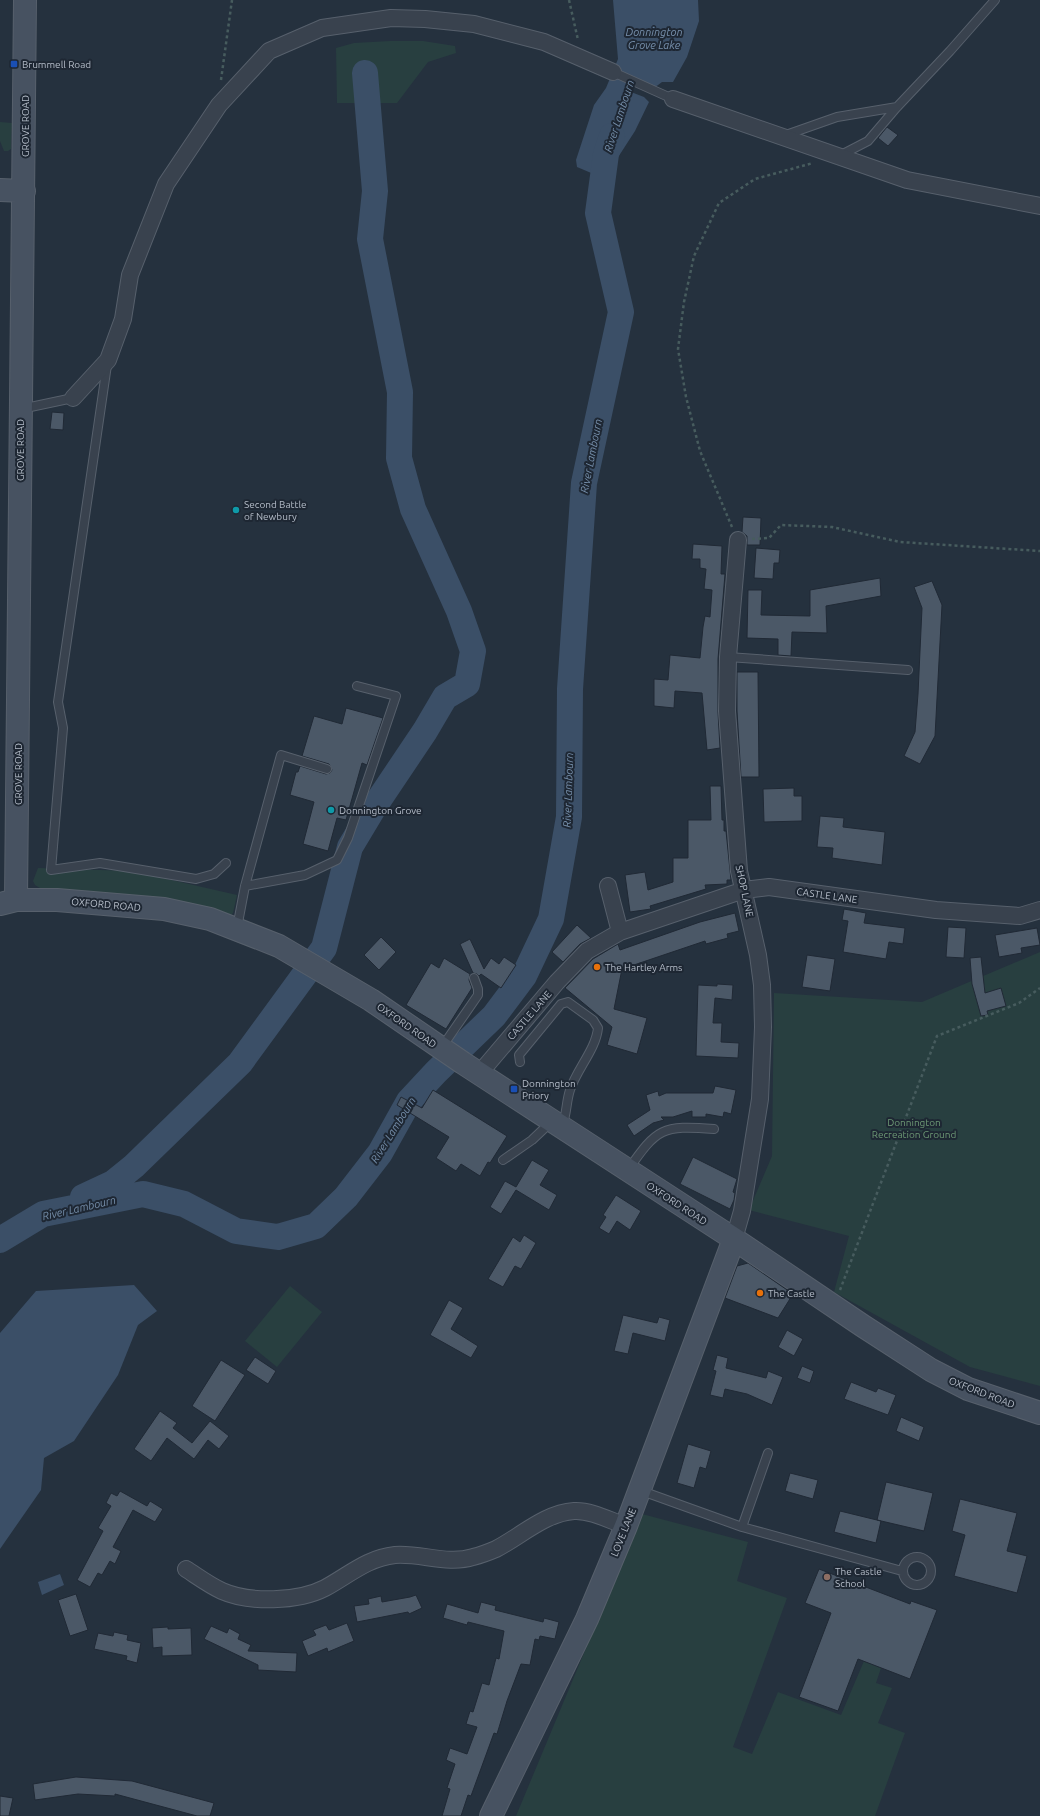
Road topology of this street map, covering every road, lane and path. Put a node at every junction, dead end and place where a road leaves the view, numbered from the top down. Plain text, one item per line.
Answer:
1 (26, 0) edge
2 (232, 0) edge
3 (569, 0) edge
4 (995, 0) edge
5 (582, 59) junction
6 (613, 72) joint
7 (220, 82) dead end
8 (673, 99) joint
9 (896, 107) junction
10 (781, 137) junction
11 (838, 156) junction
12 (0, 190) edge
13 (24, 191) junction
14 (1040, 206) edge
15 (108, 360) junction
16 (73, 398) joint
17 (21, 409) junction
18 (738, 540) junction
19 (1040, 552) edge
20 (728, 656) junction
21 (908, 670) dead end
22 (357, 686) dead end
23 (327, 769) dead end
24 (226, 863) dead end
25 (246, 886) junction
26 (608, 886) dead end
27 (744, 890) junction
28 (8, 902) edge
29 (1040, 910) edge
30 (237, 928) junction
31 (620, 932) junction
32 (474, 978) dead end
33 (1040, 988) edge
34 (457, 1060) junction
35 (520, 1062) dead end
36 (556, 1125) junction
37 (714, 1129) dead end
38 (503, 1160) dead end
39 (628, 1171) junction
40 (734, 1239) junction
41 (834, 1307) junction
42 (1040, 1413) edge
43 (768, 1453) dead end
44 (639, 1490) junction
45 (626, 1526) junction
46 (742, 1527) junction
47 (186, 1569) dead end
48 (902, 1571) dead end
49 (495, 1815) edge

1 - 13 street, GROVE ROAD
2 - 7 path
3 - 5 path
4 - 9 lane
5 - 6 street
5 - 15 street
6 - 8 lane
8 - 10 street
9 - 10 lane
9 - 11 lane
10 - 11 street
11 - 14 street
11 - 18 path
12 - 13 street
13 - 17 street, GROVE ROAD
15 - 16 street
15 - 24 lane
16 - 17 lane
17 - 28 street, GROVE ROAD
18 - 19 path
18 - 20 street, SHOP LANE
20 - 21 lane
20 - 27 street, SHOP LANE
22 - 25 lane
23 - 25 lane
25 - 30 lane
26 - 31 street
27 - 29 street, CASTLE LANE
27 - 31 street, CASTLE LANE
27 - 40 street, SHOP LANE
28 - 30 street, OXFORD ROAD
30 - 34 street, OXFORD ROAD
31 - 34 street, CASTLE LANE
32 - 34 lane
33 - 41 path
34 - 36 street, OXFORD ROAD
35 - 36 lane
36 - 38 lane
36 - 39 street, OXFORD ROAD
37 - 39 lane
39 - 40 street, OXFORD ROAD
40 - 41 street, OXFORD ROAD
40 - 44 street, LOVE LANE
41 - 42 street, OXFORD ROAD
43 - 46 lane
44 - 45 street, LOVE LANE
44 - 46 lane
45 - 47 street
45 - 49 street, LOVE LANE
46 - 48 lane

